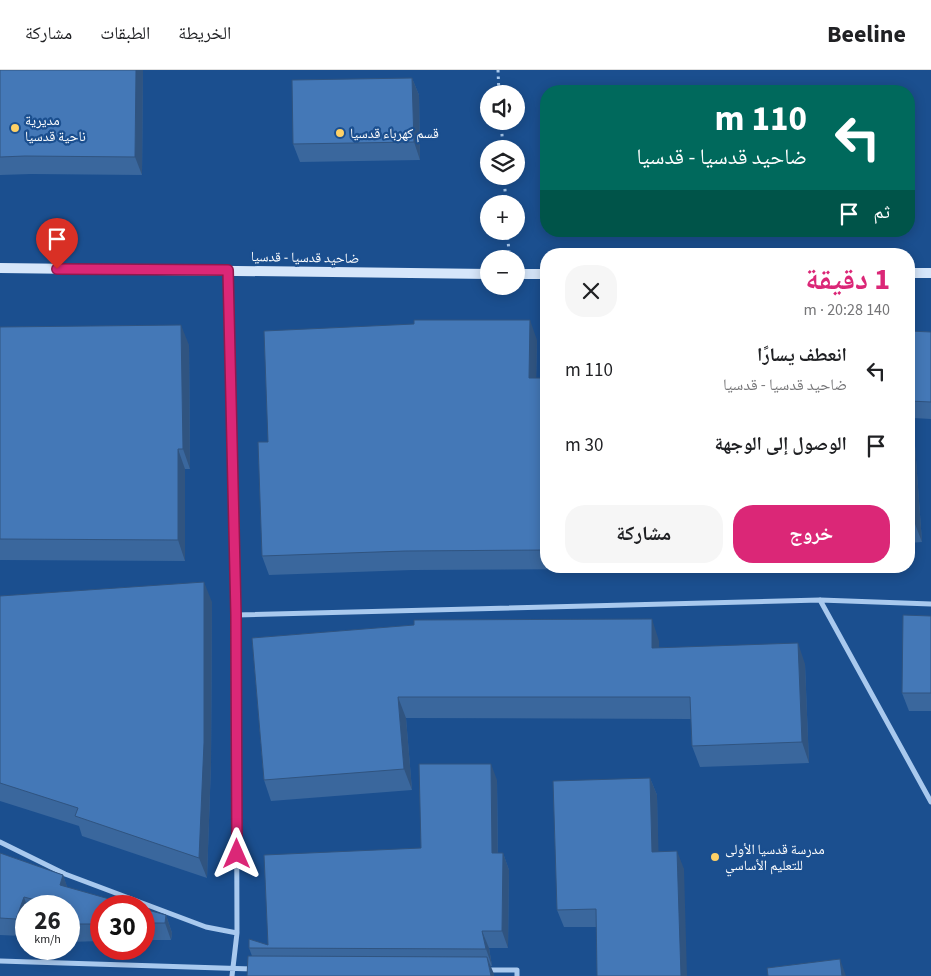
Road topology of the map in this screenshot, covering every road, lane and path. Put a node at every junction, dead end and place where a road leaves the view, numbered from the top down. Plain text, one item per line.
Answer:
1 (498, 70) edge
2 (499, 85) edge
3 (0, 268) edge
4 (228, 270) junction
5 (915, 273) edge
6 (931, 273) edge
7 (480, 274) edge
8 (525, 274) edge
9 (540, 274) edge
10 (820, 600) junction
11 (931, 604) edge
12 (236, 615) junction
13 (931, 802) edge
14 (0, 842) edge
15 (238, 933) junction
16 (0, 962) edge
17 (233, 969) junction
18 (262, 970) edge
19 (478, 970) edge
20 (232, 976) edge
21 (518, 976) edge

1 - 2 path
3 - 4 main road, ضاحيد قدسيا - قدسيا
4 - 7 main road, ضاحيد قدسيا - قدسيا
4 - 12 street
5 - 6 main road
8 - 9 main road
10 - 11 street
10 - 12 street
10 - 13 street
12 - 15 street
14 - 15 street
15 - 17 street
16 - 17 street
17 - 18 street
17 - 20 street
19 - 21 street

